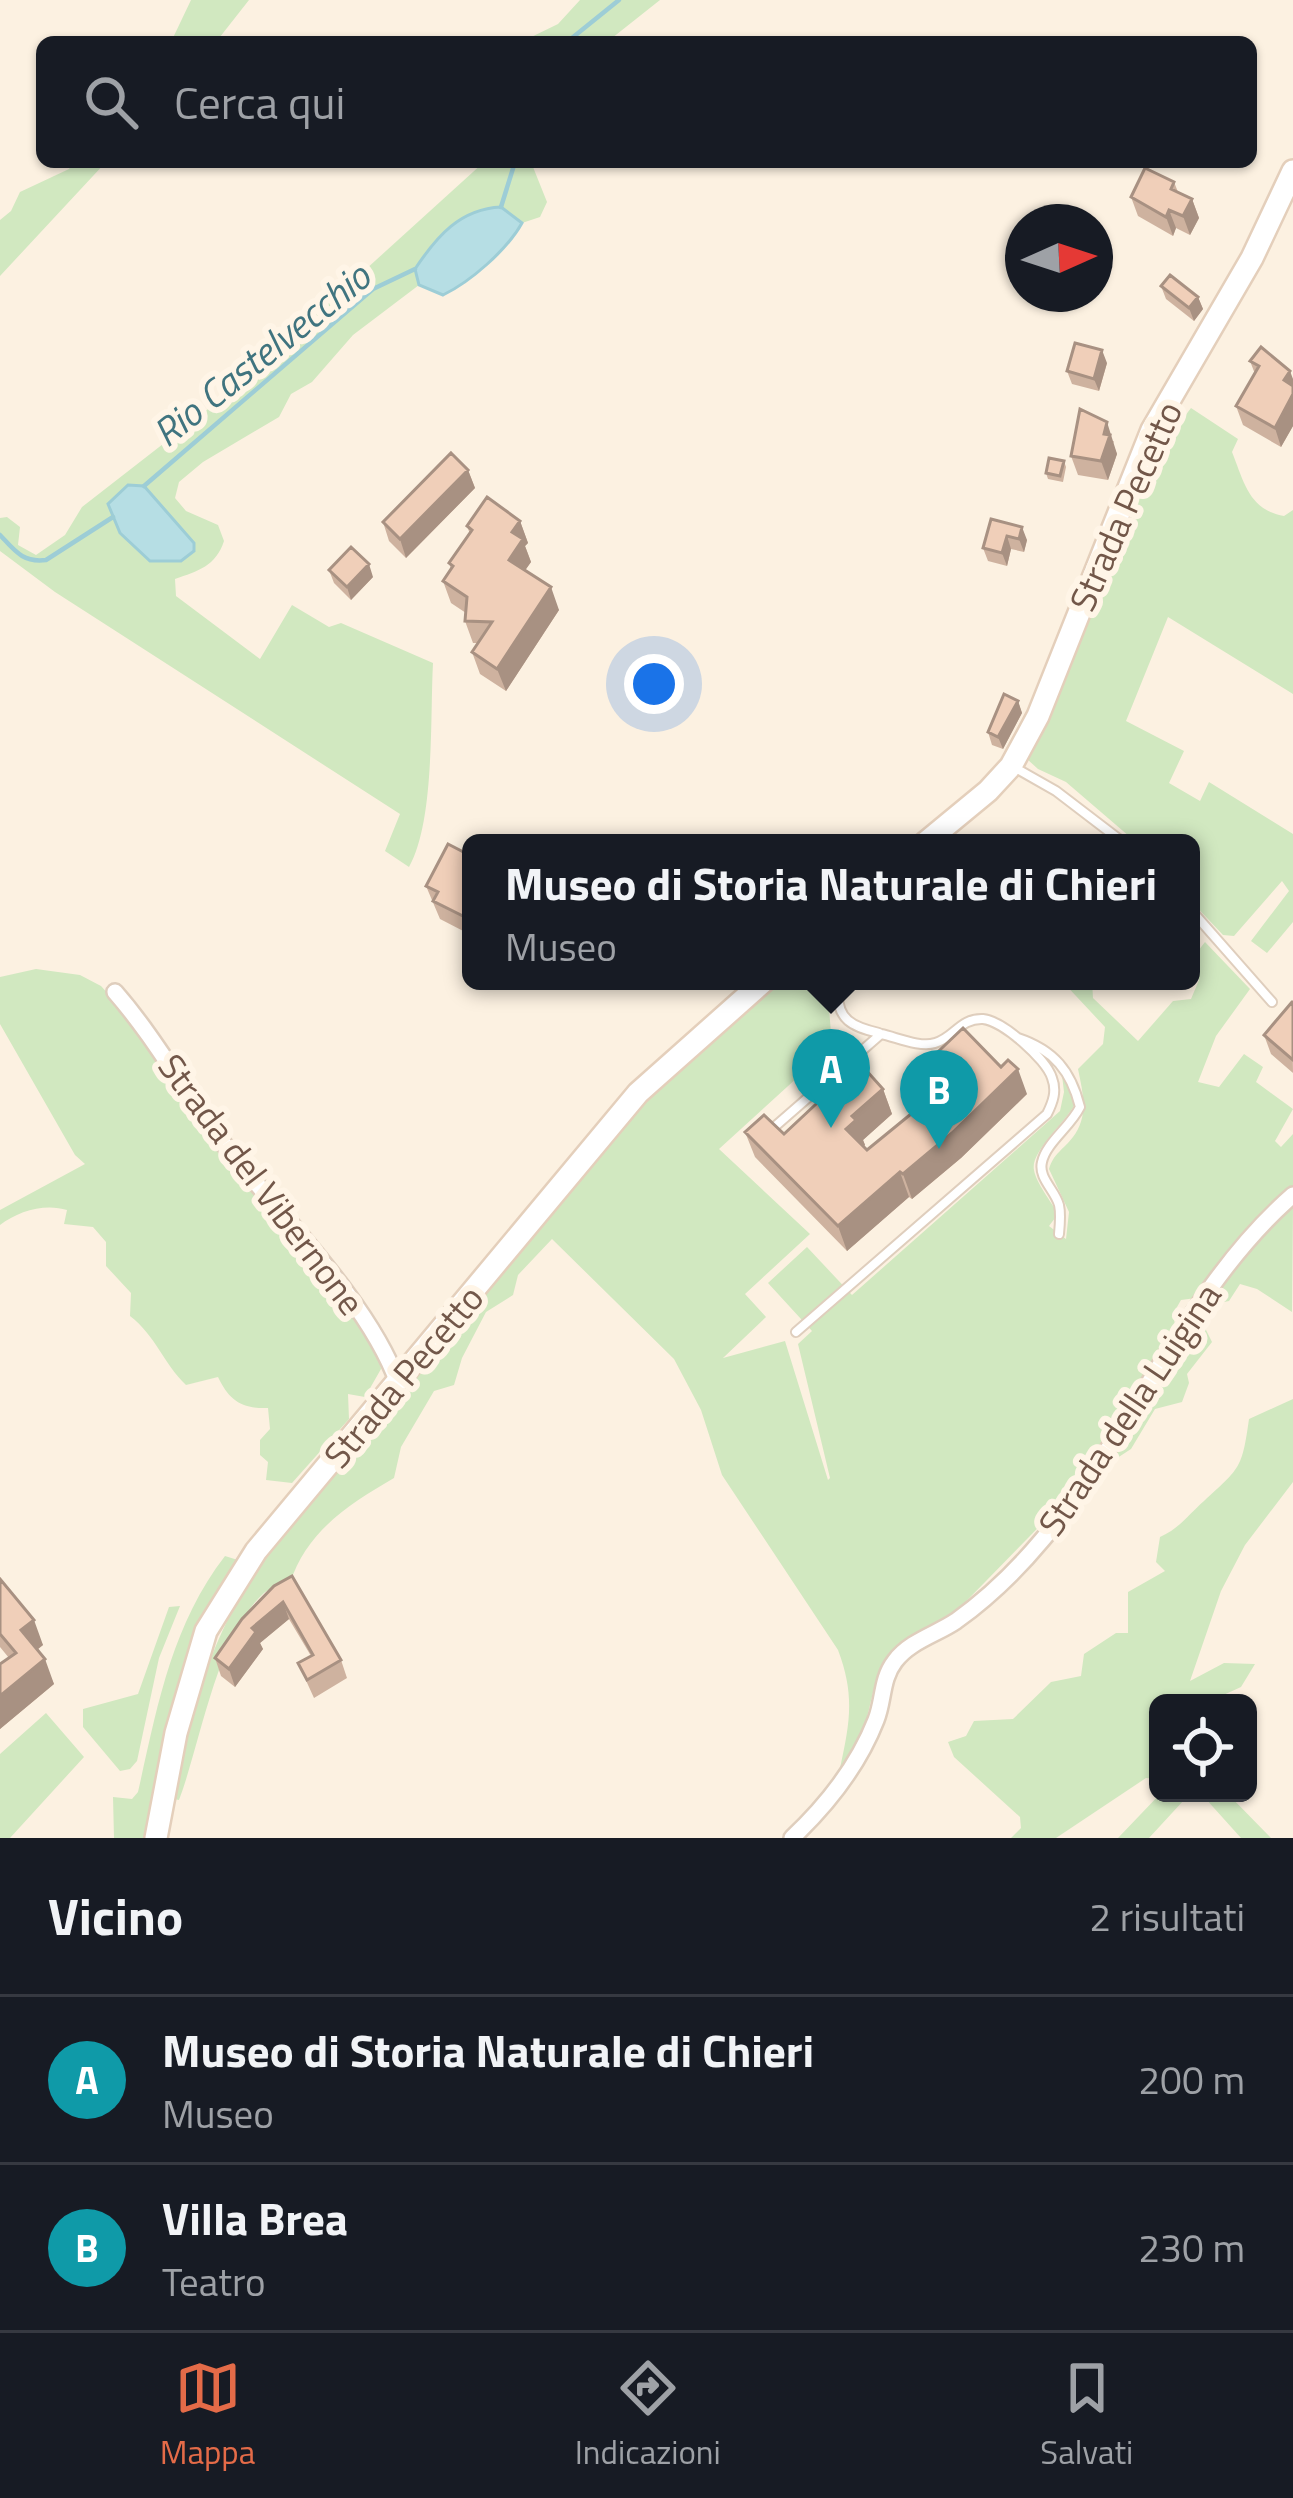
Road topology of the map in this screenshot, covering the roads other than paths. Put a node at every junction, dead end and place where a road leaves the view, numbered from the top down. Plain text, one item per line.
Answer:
1 (1293, 171) edge
2 (1011, 766) junction
3 (938, 834) edge
4 (1112, 834) edge
5 (1200, 920) edge
6 (754, 990) edge
7 (838, 990) edge
8 (115, 992) dead end
9 (1273, 1002) dead end
10 (881, 1034) junction
11 (1017, 1038) junction
12 (764, 1135) edge
13 (1293, 1195) edge
14 (1059, 1234) dead end
15 (796, 1332) dead end
16 (398, 1383) junction
17 (156, 1838) edge
18 (792, 1838) edge

1 - 2 main road, Strada Pecetto
2 - 3 main road, Strada Pecetto
2 - 4 lane
5 - 9 lane
6 - 16 main road, Strada Pecetto
7 - 10 lane
8 - 16 street, Strada del Vibernone
10 - 11 lane
10 - 12 lane
11 - 14 lane
11 - 15 lane
13 - 18 street, Strada della Luigina
16 - 17 main road, Strada Pecetto

